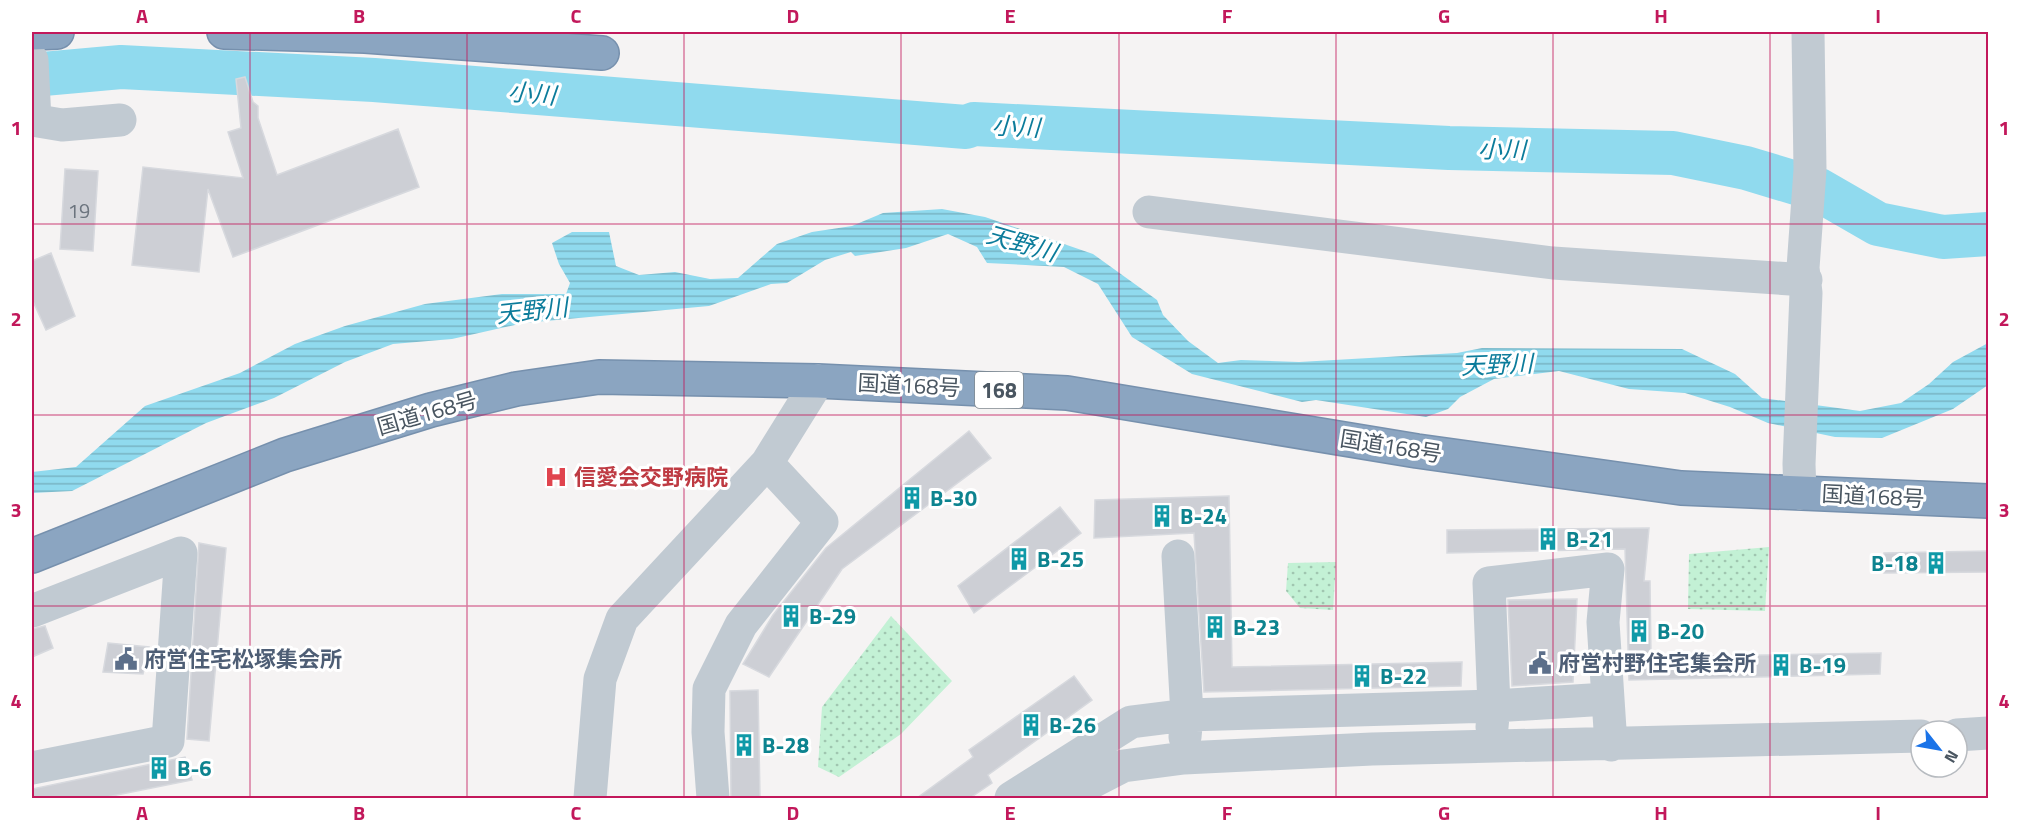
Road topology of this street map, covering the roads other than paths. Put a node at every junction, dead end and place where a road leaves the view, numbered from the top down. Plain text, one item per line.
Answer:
1 (57, 32) edge
2 (224, 32) edge
3 (1808, 32) edge
4 (32, 33) edge
5 (602, 53) dead end
6 (32, 60) edge
7 (33, 120) edge
8 (120, 120) dead end
9 (1149, 212) dead end
10 (1806, 286) junction
11 (818, 381) junction
12 (767, 463) junction
13 (1799, 478) junction
14 (1989, 501) edge
15 (32, 556) edge
16 (1178, 556) dead end
17 (32, 611) edge
18 (1607, 699) junction
19 (1494, 706) junction
20 (1187, 716) junction
21 (1989, 733) edge
22 (1969, 734) edge
23 (1909, 736) edge
24 (1611, 745) junction
25 (1490, 746) junction
26 (1184, 758) junction
27 (32, 768) edge
28 (590, 798) edge
29 (713, 798) edge
30 (1011, 798) edge
31 (1061, 798) edge

1 - 4 highway
2 - 5 highway
3 - 10 street
6 - 7 street
7 - 8 street
9 - 10 street
10 - 13 street
11 - 12 street
11 - 13 highway, 国道168号 / 168
11 - 15 highway, 国道168号 / 168
12 - 28 street
12 - 29 street
13 - 14 highway, 国道168号 / 168
16 - 20 street
17 - 27 street
18 - 19 street
18 - 19 street
18 - 24 street
19 - 20 street
19 - 25 street
20 - 26 street
20 - 30 street
21 - 22 street
23 - 24 street
24 - 25 street
25 - 26 street
26 - 31 street

